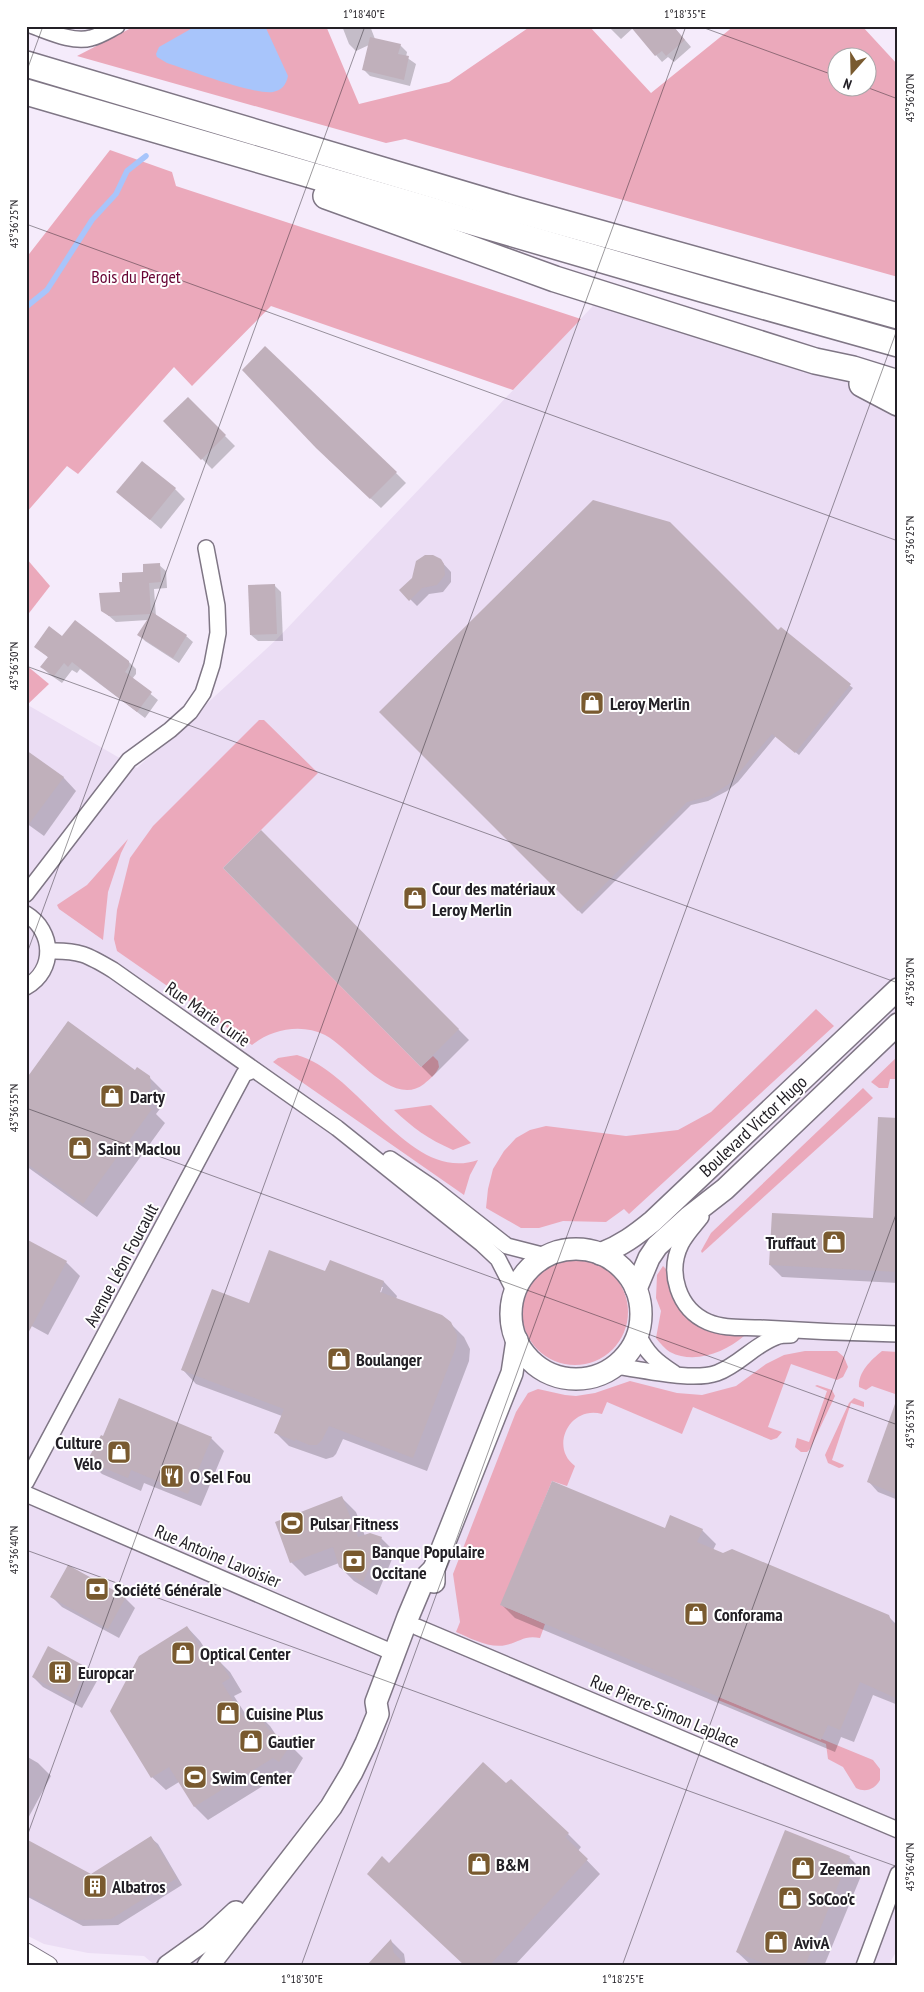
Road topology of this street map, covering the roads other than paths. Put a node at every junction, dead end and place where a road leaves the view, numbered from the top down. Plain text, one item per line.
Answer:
1 (33, 26) edge
2 (117, 26) edge
3 (26, 64) edge
4 (26, 92) edge
5 (164, 133) junction
6 (815, 292) junction
7 (898, 303) edge
8 (898, 316) edge
9 (898, 344) edge
10 (815, 361) junction
11 (898, 383) edge
12 (898, 403) edge
13 (206, 548) dead end
14 (26, 894) edge
15 (26, 914) edge
16 (49, 951) junction
17 (26, 987) edge
18 (898, 989) edge
19 (898, 1024) edge
20 (254, 1070) junction
21 (337, 1128) junction
22 (724, 1189) junction
23 (600, 1254) junction
24 (546, 1256) junction
25 (636, 1288) junction
26 (515, 1292) junction
27 (806, 1332) junction
28 (638, 1334) junction
29 (898, 1334) edge
30 (517, 1340) junction
31 (614, 1366) junction
32 (546, 1371) junction
33 (675, 1374) junction
34 (498, 1407) junction
35 (26, 1482) edge
36 (26, 1494) edge
37 (434, 1569) junction
38 (417, 1627) junction
39 (394, 1652) junction
40 (378, 1714) junction
41 (898, 1830) edge
42 (289, 1862) junction
43 (898, 1874) edge
44 (26, 1953) edge
45 (48, 1966) edge
46 (168, 1966) edge
47 (208, 1966) edge
48 (864, 1966) edge

1 - 2 street
3 - 6 highway
4 - 5 highway
5 - 9 highway
5 - 10 highway
6 - 7 highway
6 - 8 highway
10 - 11 highway
10 - 12 highway
13 - 14 street
15 - 16 street
16 - 17 street
16 - 20 street, Rue Marie Curie
18 - 23 main road, Boulevard Victor Hugo
19 - 22 main road, Boulevard Victor Hugo
20 - 21 street, Rue Marie Curie
20 - 35 street, Avenue Léon Foucault
21 - 24 street, Rue Marie Curie
21 - 26 street, Rue Marie Curie
22 - 25 main road, Boulevard Victor Hugo
22 - 27 street
23 - 24 main road
23 - 25 main road
24 - 26 main road
25 - 28 main road
26 - 30 main road
27 - 29 street
27 - 33 street
28 - 31 main road
28 - 33 street
30 - 32 main road
30 - 34 main road
31 - 32 main road
31 - 33 street
32 - 34 main road
34 - 37 main road
36 - 39 street, Rue Antoine Lavoisier
37 - 38 main road
37 - 39 main road
38 - 40 main road
38 - 41 street, Rue Pierre-Simon Laplace
39 - 40 main road
40 - 42 main road
42 - 46 main road
42 - 47 main road
43 - 48 street
44 - 45 street

